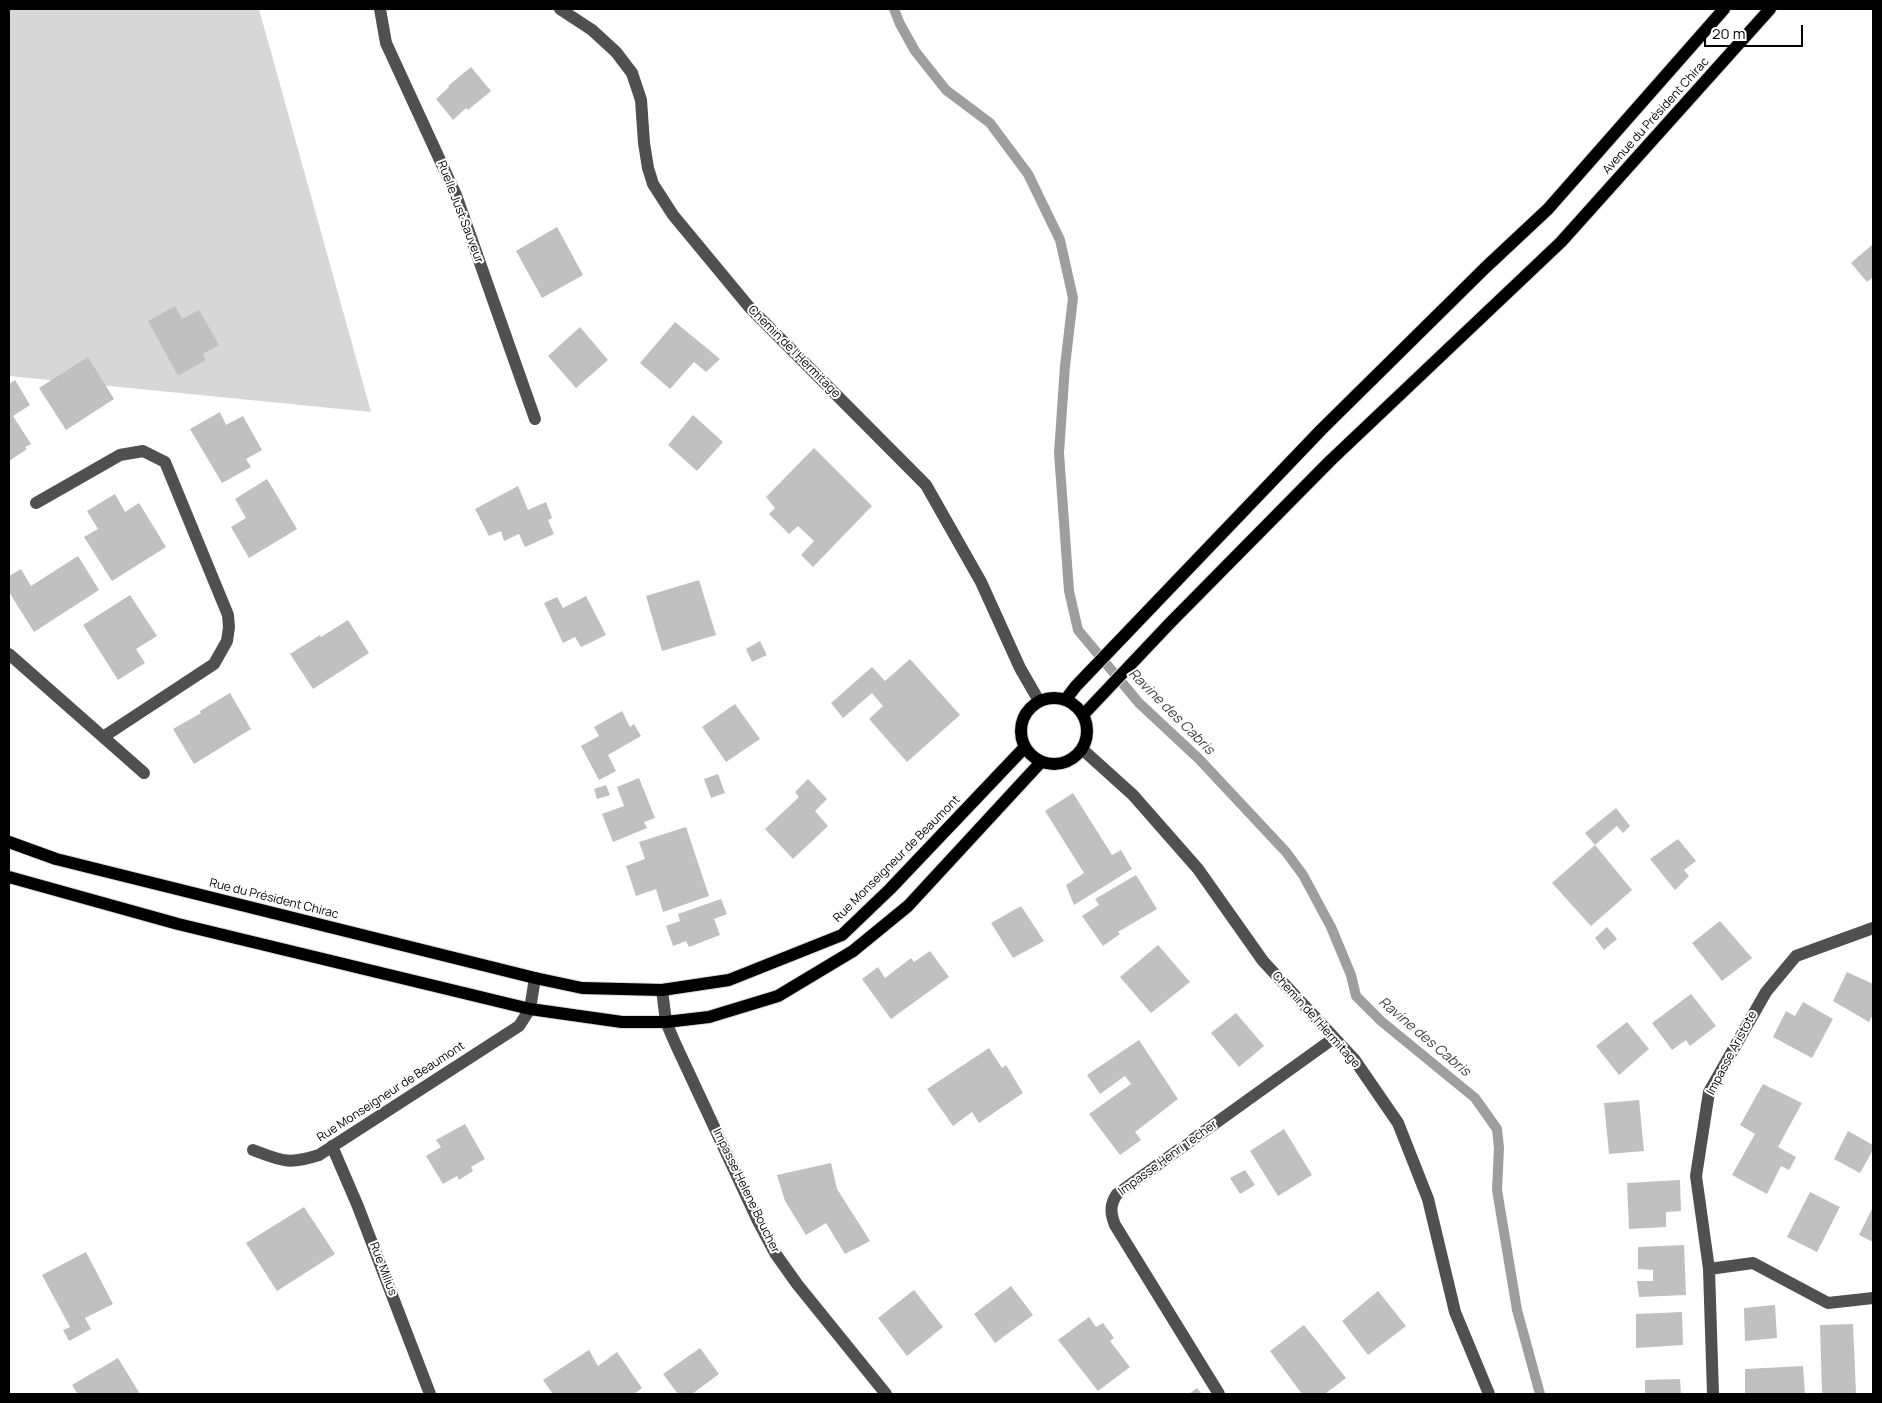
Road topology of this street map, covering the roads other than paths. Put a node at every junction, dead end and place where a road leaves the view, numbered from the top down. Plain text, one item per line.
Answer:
1 (380, 9) edge
2 (560, 9) edge
3 (1724, 9) edge
4 (1770, 9) edge
5 (535, 418) dead end
6 (36, 503) dead end
7 (9, 654) edge
8 (1066, 699) junction
9 (1039, 701) junction
10 (1083, 715) junction
11 (103, 737) junction
12 (1025, 747) junction
13 (1082, 749) junction
14 (1041, 762) junction
15 (144, 773) dead end
16 (9, 842) edge
17 (9, 877) edge
18 (1873, 928) edge
19 (534, 978) junction
20 (662, 990) junction
21 (530, 1009) junction
22 (666, 1022) junction
23 (1334, 1038) junction
24 (332, 1146) junction
25 (253, 1150) dead end
26 (1709, 1269) junction
27 (1873, 1298) edge
28 (430, 1394) edge
29 (886, 1394) edge
30 (1219, 1394) edge
31 (1489, 1394) edge
32 (1713, 1394) edge

1 - 5 street, Ruelle Just Sauveur
2 - 9 street, Chemin de l'Hermitage
3 - 8 main road, Avenue du Président Chirac
4 - 10 main road, Avenue du Président Chirac
6 - 11 street
7 - 11 street
8 - 9 main road
8 - 10 main road
9 - 12 main road
10 - 13 main road
11 - 15 street
12 - 14 main road
12 - 20 main road, Rue Monseigneur de Beaumont
13 - 14 main road
13 - 23 street, Chemin de l'Hermitage
14 - 22 main road
16 - 19 main road, Rue du Président Chirac
17 - 21 main road
18 - 26 street, Impasse Aristote
19 - 20 main road, Rue Monseigneur de Beaumont
19 - 21 street
20 - 22 street, Impasse Helene Boucher
21 - 22 main road
21 - 24 street, Rue Monseigneur de Beaumont
22 - 29 street, Impasse Helene Boucher
23 - 30 street, Impasse Henri Techer
23 - 31 street, Chemin de l'Hermitage
24 - 25 street, Rue Monseigneur de Beaumont
24 - 28 street, Rue Milius
26 - 27 street
26 - 32 street, Impasse Aristote

